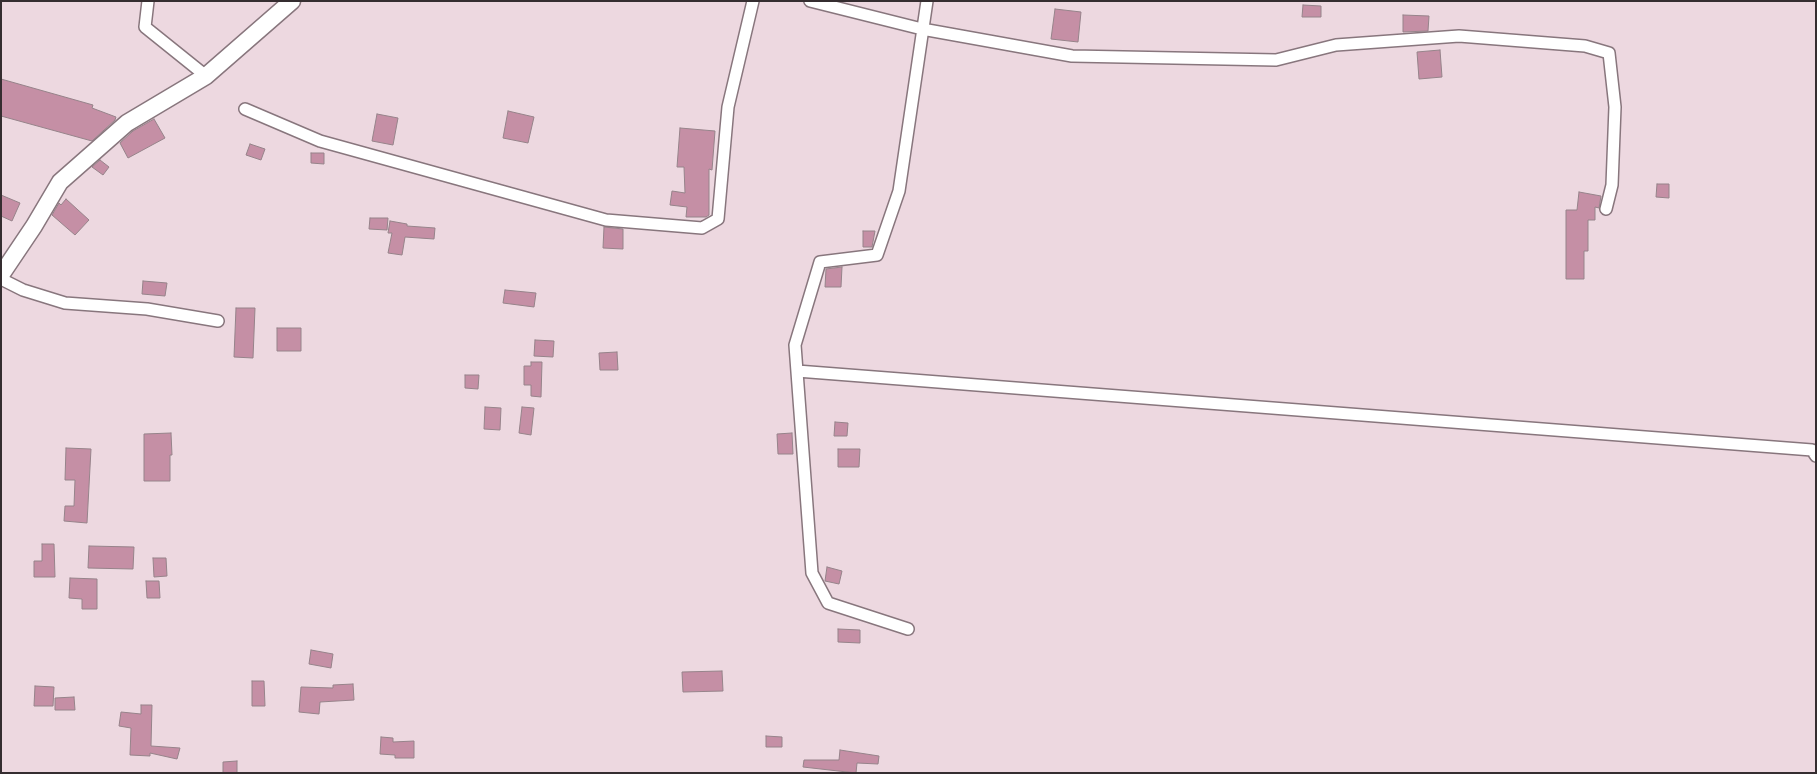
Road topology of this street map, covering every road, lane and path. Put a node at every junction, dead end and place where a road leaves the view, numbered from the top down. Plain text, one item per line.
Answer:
1 (148, 1) edge
2 (292, 1) edge
3 (753, 1) edge
4 (810, 1) edge
5 (927, 1) edge
6 (922, 29) junction
7 (206, 76) junction
8 (245, 109) dead end
9 (1606, 209) dead end
10 (1, 275) edge
11 (1, 279) edge
12 (218, 321) dead end
13 (797, 371) junction
14 (1816, 456) edge
15 (908, 628) dead end

1 - 7 street
2 - 7 main road
3 - 8 street
4 - 6 street
5 - 6 street
6 - 9 street
6 - 13 street
7 - 10 main road
11 - 12 street
13 - 14 street
13 - 15 street

